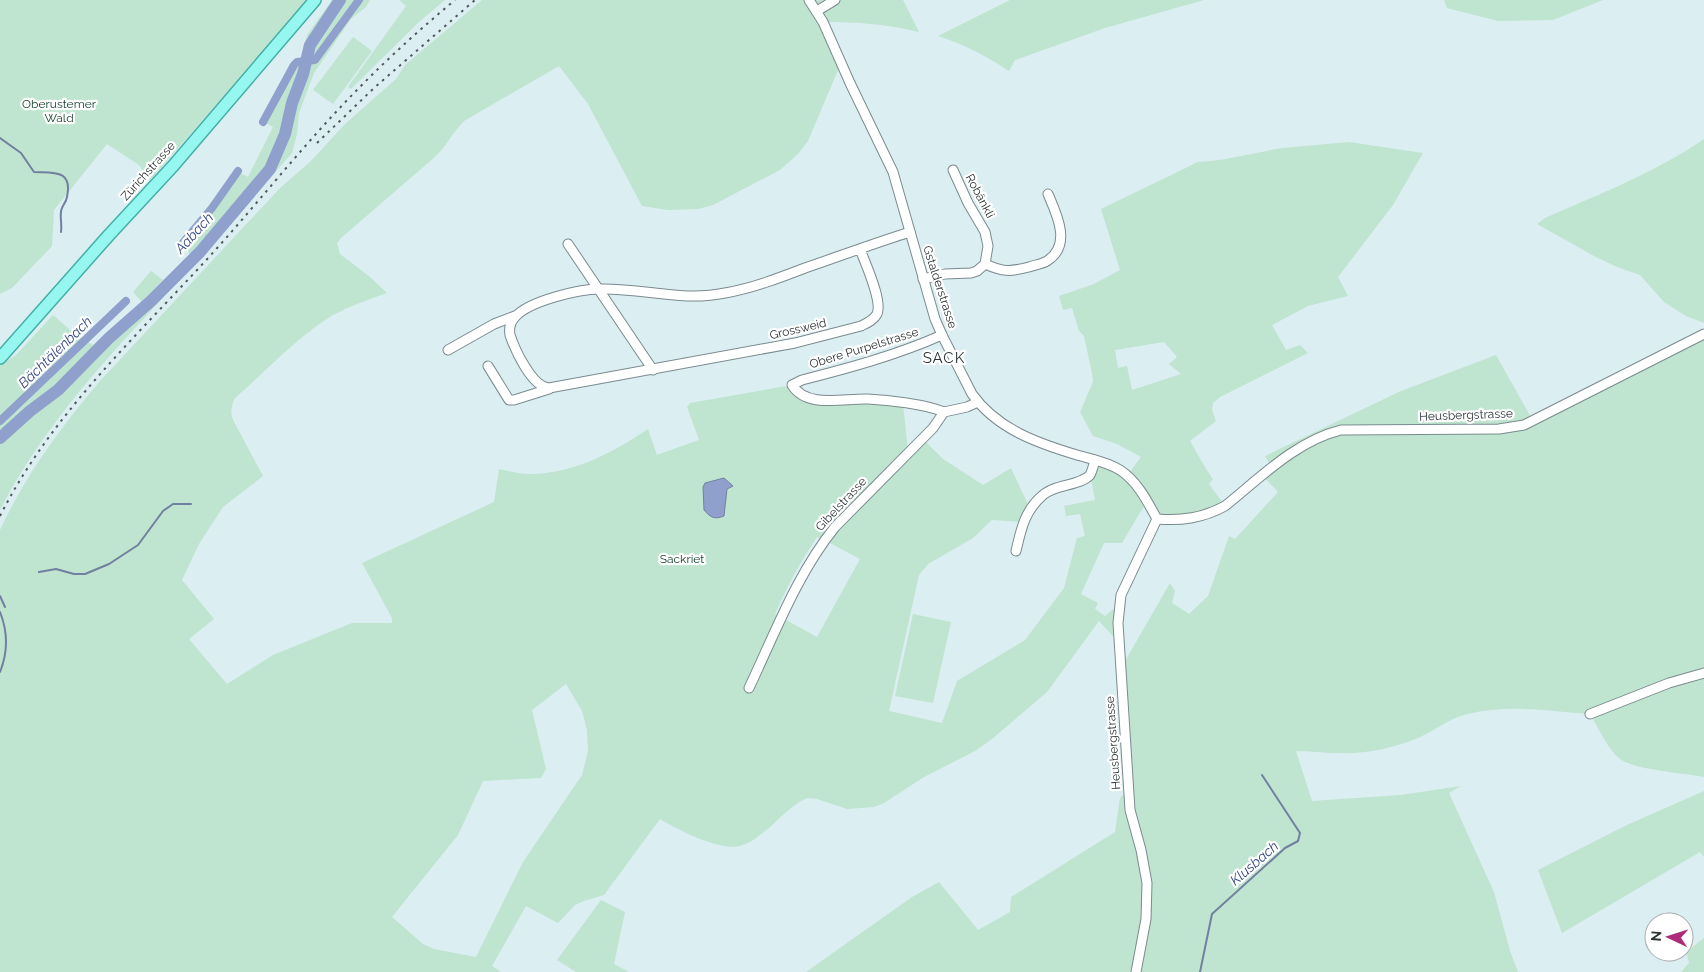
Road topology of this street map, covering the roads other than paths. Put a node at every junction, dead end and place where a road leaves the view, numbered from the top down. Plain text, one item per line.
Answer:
1 (315, 0) edge
2 (810, 0) edge
3 (835, 0) edge
4 (817, 11) junction
5 (953, 170) dead end
6 (1048, 194) dead end
7 (910, 232) junction
8 (568, 244) dead end
9 (860, 249) junction
10 (984, 264) junction
11 (923, 279) junction
12 (598, 289) junction
13 (515, 316) junction
14 (1704, 334) edge
15 (942, 336) junction
16 (448, 350) dead end
17 (0, 358) edge
18 (488, 366) dead end
19 (653, 370) junction
20 (549, 388) junction
21 (978, 402) junction
22 (944, 412) junction
23 (1095, 460) junction
24 (1158, 519) junction
25 (1016, 551) dead end
26 (1704, 673) edge
27 (749, 688) dead end
28 (1590, 714) dead end
29 (1136, 972) edge

1 - 17 main road, Zürichstrasse
2 - 4 street, Gstalderstrasse
3 - 4 street
4 - 7 street, Gstalderstrasse
5 - 10 street, Robänkli
6 - 10 street
7 - 9 street
7 - 11 street, Gstalderstrasse
8 - 12 street
9 - 12 street
9 - 19 street, Grossweid
10 - 11 street
11 - 15 street, Gstalderstrasse
12 - 13 street
12 - 19 street
13 - 16 street
13 - 20 street
14 - 24 street, Heusbergstrasse
15 - 21 street, Gstalderstrasse
15 - 22 street, Obere Purpelstrasse
18 - 20 street, Grossweid
19 - 20 street, Grossweid
21 - 22 street
21 - 23 street, Gstalderstrasse
22 - 27 street, Gibelstrasse
23 - 24 street, Gstalderstrasse
23 - 25 street
24 - 29 street, Heusbergstrasse
26 - 28 street

